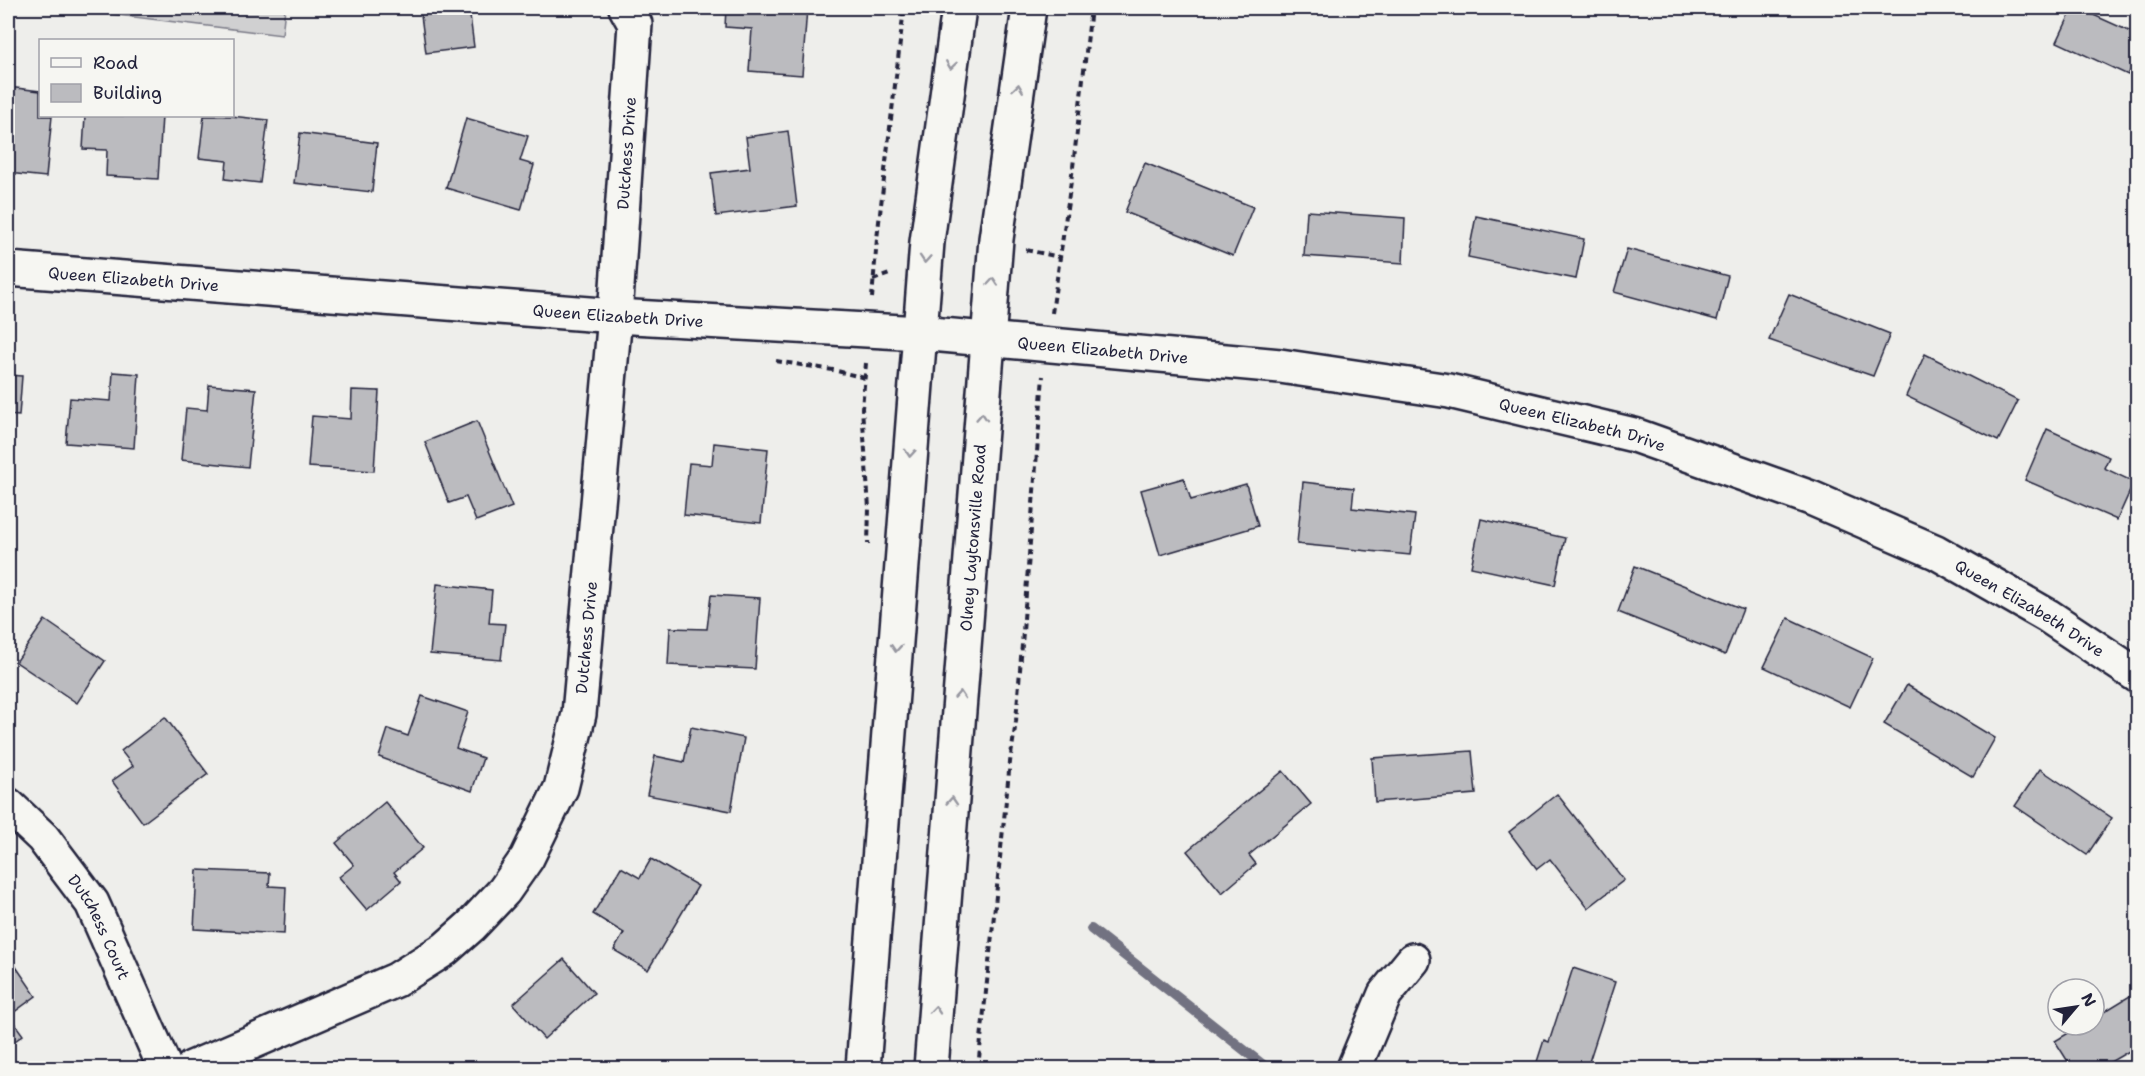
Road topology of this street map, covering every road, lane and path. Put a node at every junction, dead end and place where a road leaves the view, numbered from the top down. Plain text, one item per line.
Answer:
1 (626, 8) edge
2 (904, 8) edge
3 (959, 8) edge
4 (1029, 8) edge
5 (1091, 8) edge
6 (8, 269) edge
7 (615, 316) junction
8 (869, 331) junction
9 (920, 333) junction
10 (988, 340) junction
11 (1045, 345) junction
12 (867, 554) dead end
13 (2138, 676) edge
14 (8, 805) edge
15 (1413, 960) dead end
16 (165, 1068) edge
17 (192, 1068) edge
18 (863, 1068) edge
19 (930, 1068) edge
20 (978, 1068) edge
21 (1354, 1068) edge

1 - 7 street, Dutchess Drive
2 - 8 path
3 -> 9 street
10 -> 4 street, Olney Laytonsville Road
5 - 11 path
6 - 7 street, Queen Elizabeth Drive
7 - 8 street, Queen Elizabeth Drive
7 - 17 street, Dutchess Drive
8 - 9 street, Queen Elizabeth Drive
8 - 12 path
9 - 10 street, Queen Elizabeth Drive
9 -> 18 street
10 - 11 street, Queen Elizabeth Drive
19 -> 10 street, Olney Laytonsville Road
11 - 13 street, Queen Elizabeth Drive
11 - 20 path
14 - 16 street, Dutchess Court
15 - 21 street

